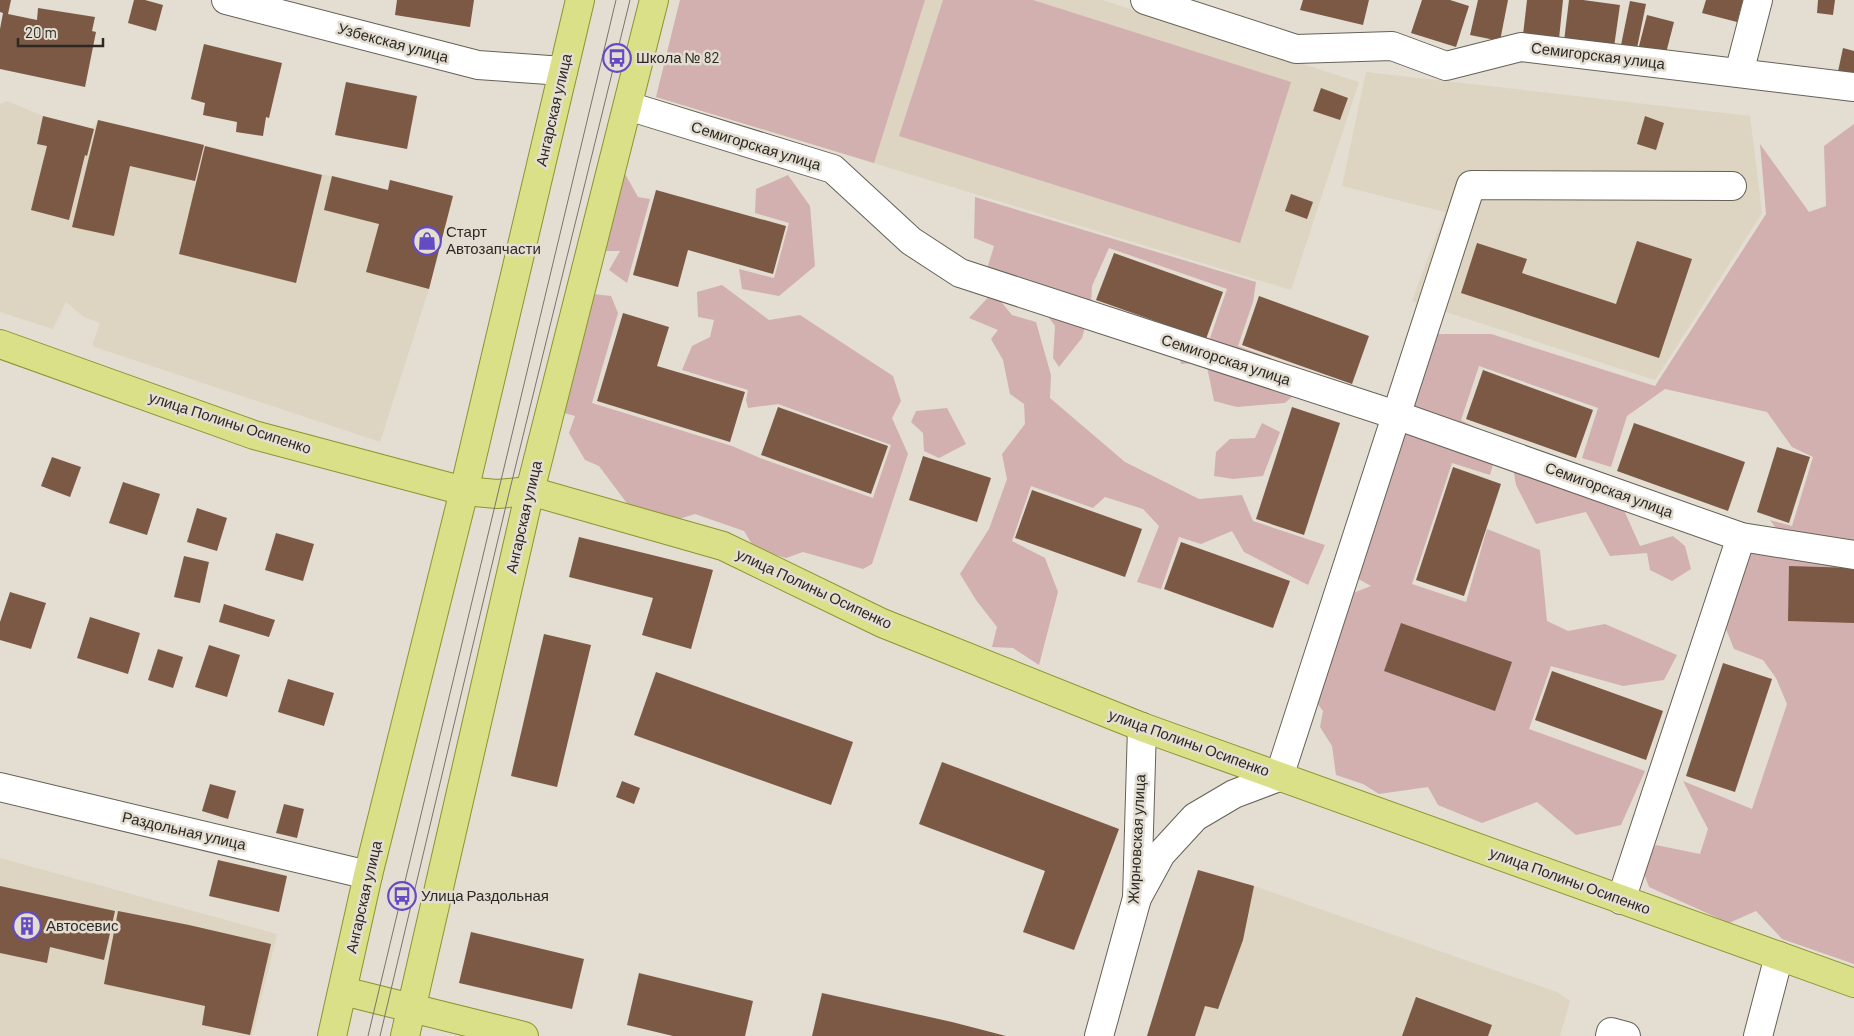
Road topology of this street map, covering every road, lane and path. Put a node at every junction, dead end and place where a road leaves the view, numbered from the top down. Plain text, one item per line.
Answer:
1 (226, 0) edge
2 (580, 0) edge
3 (654, 0) edge
4 (1145, 0) edge
5 (1758, 0) edge
6 (563, 70) junction
7 (1739, 73) junction
8 (1854, 87) edge
9 (628, 106) junction
10 (1732, 186) dead end
11 (0, 344) edge
12 (1396, 415) junction
13 (530, 491) junction
14 (464, 492) junction
15 (1741, 537) junction
16 (1854, 555) edge
17 (1142, 727) junction
18 (1279, 777) junction
19 (0, 787) edge
20 (368, 875) junction
21 (1137, 898) junction
22 (1621, 900) junction
23 (1779, 956) junction
24 (1854, 983) edge
25 (343, 991) junction
26 (412, 1009) junction
27 (332, 1036) edge
28 (405, 1036) edge
29 (524, 1036) edge
30 (1099, 1036) edge
31 (1610, 1036) edge
32 (1626, 1036) edge
33 (1758, 1036) edge

1 - 6 street, Узбекская улица
2 - 6 main road, Ангарская улица
3 - 9 main road, Ангарская улица
4 - 7 street, Семигорская улица
5 - 7 street
6 - 14 main road, Ангарская улица
7 - 8 street, Семигорская улица
9 - 12 street, Семигорская улица
9 - 13 main road, Ангарская улица
10 - 12 street
11 - 14 main road, улица Полины Осипенко
12 - 15 street, Семигорская улица
12 - 18 street
13 - 14 main road, улица Полины Осипенко
13 - 17 main road, улица Полины Осипенко
13 - 26 main road, Ангарская улица
14 - 20 main road, Ангарская улица
15 - 16 street, Семигорская улица
15 - 22 street
17 - 18 main road, улица Полины Осипенко
17 - 21 street, Жирновская улица
18 - 21 street
18 - 22 main road, улица Полины Осипенко
19 - 20 street, Раздольная улица
20 - 25 main road, Ангарская улица
21 - 30 street, Жирновская улица
22 - 23 main road, улица Полины Осипенко
23 - 24 main road, улица Полины Осипенко
23 - 33 street
25 - 26 main road
25 - 27 main road, Ангарская улица
26 - 28 main road, Ангарская улица
26 - 29 main road
31 - 32 street

